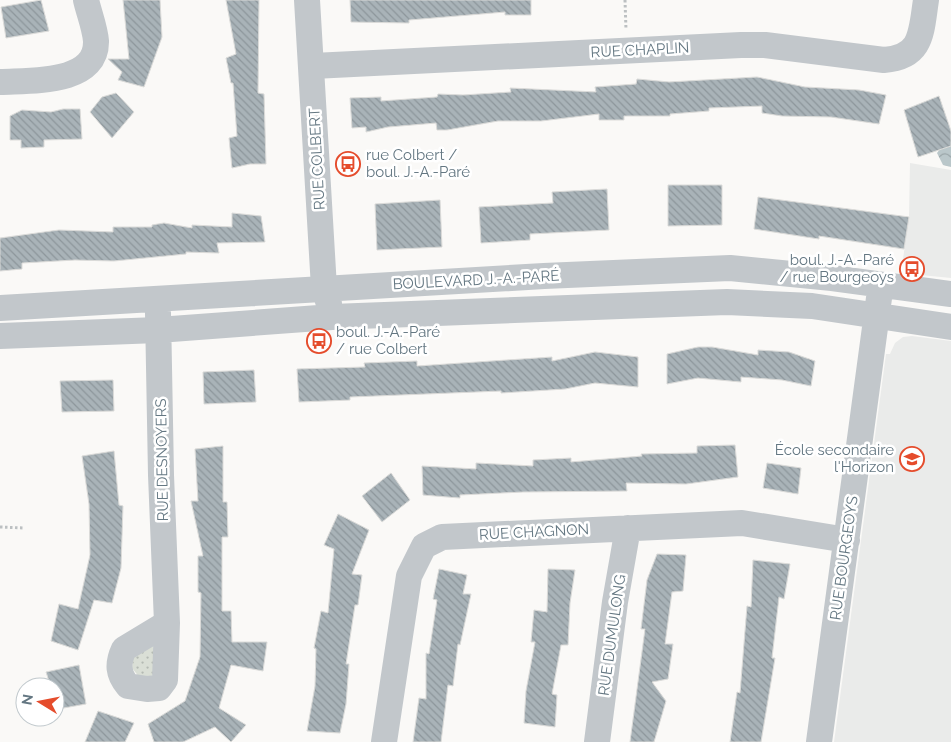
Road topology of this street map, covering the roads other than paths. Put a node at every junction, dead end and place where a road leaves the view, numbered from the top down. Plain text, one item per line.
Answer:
1 (86, 0) edge
2 (307, 0) edge
3 (926, 0) edge
4 (312, 66) junction
5 (0, 82) edge
6 (881, 284) junction
7 (324, 288) junction
8 (951, 294) edge
9 (158, 297) junction
10 (12, 307) edge
11 (876, 316) junction
12 (332, 317) junction
13 (951, 327) edge
14 (158, 330) junction
15 (12, 335) edge
16 (628, 528) junction
17 (847, 540) junction
18 (167, 623) dead end
19 (384, 742) edge
20 (597, 742) edge
21 (819, 742) edge

1 - 5 street
2 - 4 street, RUE COLBERT
3 - 4 street, RUE CHAPLIN
4 - 7 street, RUE COLBERT
6 - 7 street, BOULEVARD J.-A.-PARÉ
6 - 8 street, BOULEVARD J.-A.-PARÉ
6 - 11 street, RUE BOURGEOYS
7 - 9 street, BOULEVARD J.-A.-PARÉ
7 - 12 street, RUE COLBERT
9 - 10 street, BOULEVARD J.-A.-PARÉ
9 - 14 street, RUE DESNOYERS
10 - 15 street
11 - 12 street, BOULEVARD J.-A.-PARÉ
11 - 13 street, BOULEVARD J.-A.-PARÉ
11 - 17 street, RUE BOURGEOYS
12 - 14 street, BOULEVARD J.-A.-PARÉ
14 - 15 street, BOULEVARD J.-A.-PARÉ
14 - 18 street, RUE DESNOYERS
16 - 17 street, RUE CHAGNON
16 - 19 street, RUE CHAGNON
16 - 20 street, RUE DUMULONG
17 - 21 street, RUE BOURGEOYS

